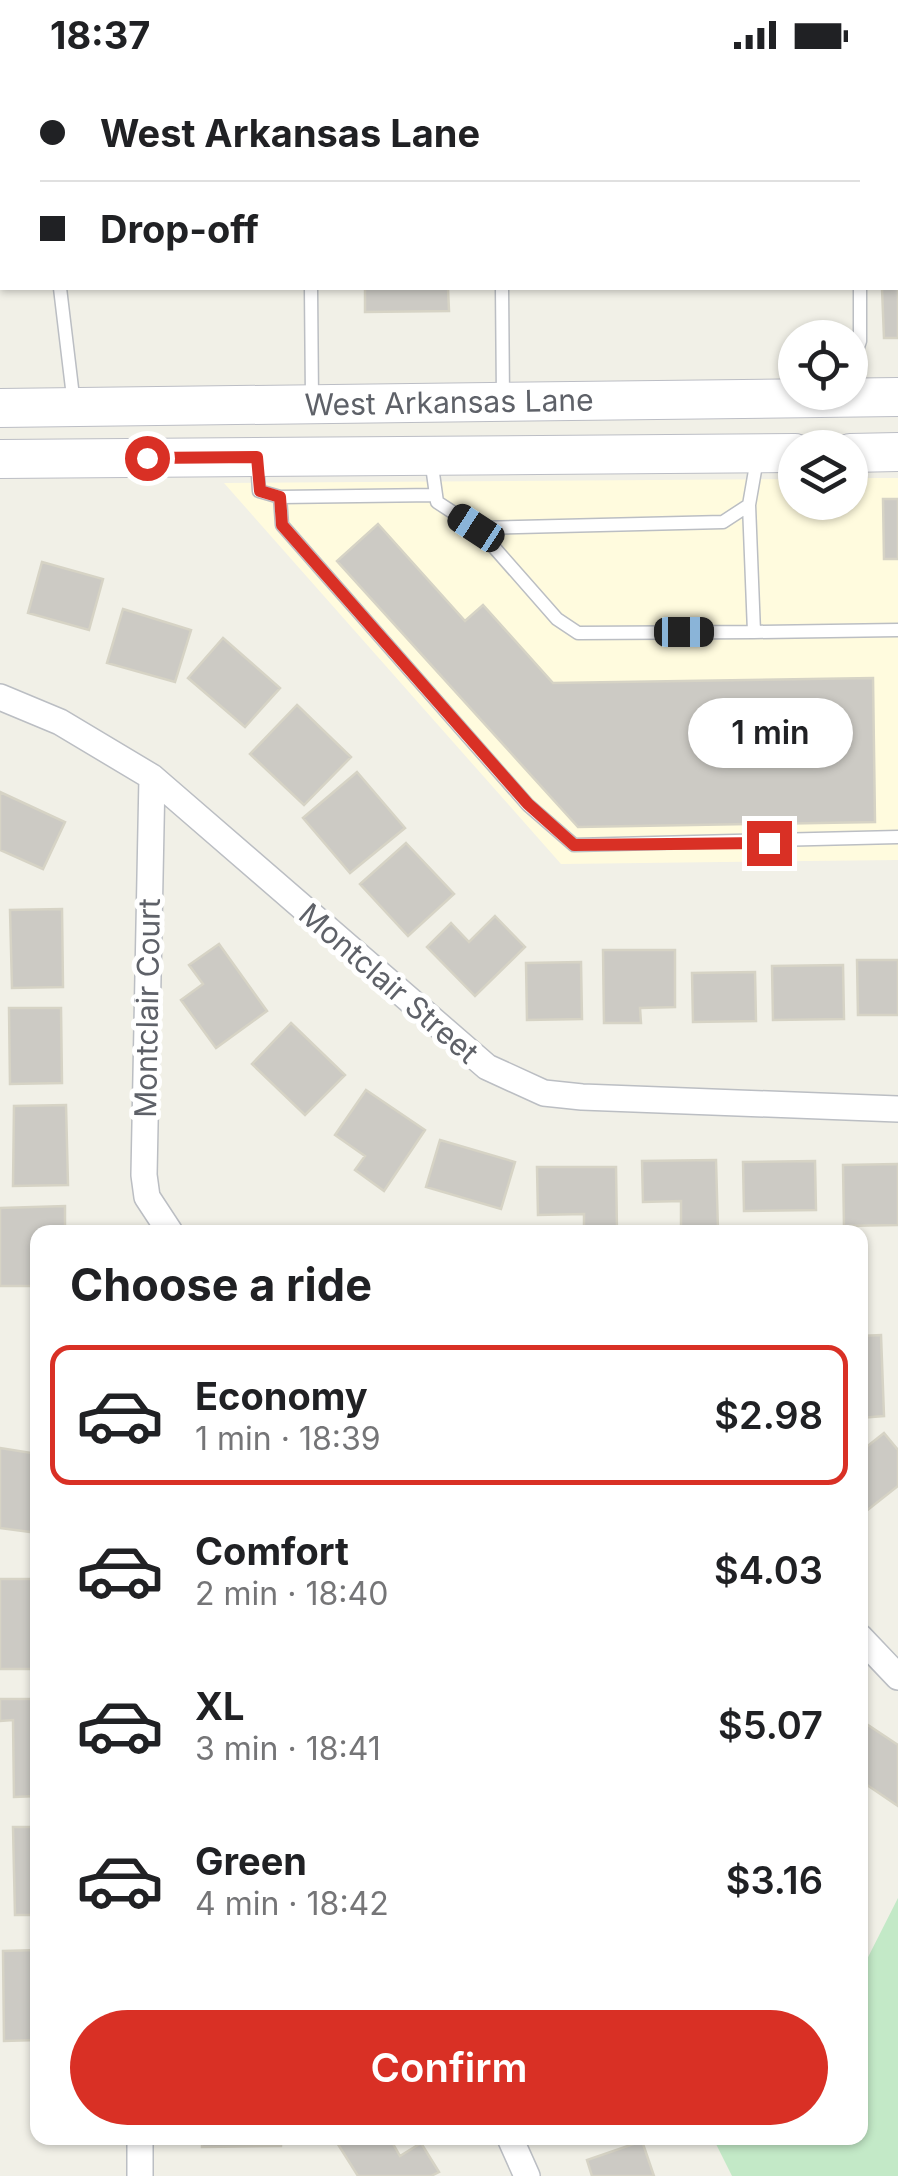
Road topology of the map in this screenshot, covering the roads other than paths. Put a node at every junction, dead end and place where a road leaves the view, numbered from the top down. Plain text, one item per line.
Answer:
1 (60, 290) edge
2 (312, 290) edge
3 (502, 290) edge
4 (860, 290) edge
5 (860, 320) edge
6 (778, 390) edge
7 (868, 391) edge
8 (898, 397) edge
9 (503, 402) junction
10 (312, 404) junction
11 (74, 407) junction
12 (0, 408) edge
13 (898, 452) edge
14 (758, 453) junction
15 (778, 453) edge
16 (868, 453) edge
17 (430, 456) junction
18 (257, 457) junction
19 (0, 460) edge
20 (436, 495) junction
21 (280, 497) junction
22 (749, 505) junction
23 (476, 528) junction
24 (898, 630) edge
25 (754, 632) junction
26 (0, 697) edge
27 (152, 778) junction
28 (898, 837) edge
29 (898, 1110) edge
30 (165, 1225) edge
31 (868, 1645) edge
32 (898, 1677) edge
33 (140, 2145) edge
34 (513, 2145) edge
35 (140, 2176) edge
36 (528, 2176) edge

1 - 11 lane
2 - 10 lane
3 - 9 lane
4 - 5 lane
6 - 9 main road, West Arkansas Lane
7 - 8 main road, West Arkansas Lane
9 - 10 main road, West Arkansas Lane
10 - 11 main road, West Arkansas Lane
11 - 12 main road, West Arkansas Lane
13 - 16 main road
14 - 15 main road, West Arkansas Lane
14 - 17 main road, West Arkansas Lane
14 - 22 lane
17 - 18 main road, West Arkansas Lane
17 - 20 lane
18 - 19 main road, West Arkansas Lane
18 - 21 lane
20 - 21 lane
20 - 23 lane
21 - 28 lane
22 - 23 lane
22 - 25 lane
23 - 25 lane
24 - 25 lane
26 - 27 street, Montclair Street
27 - 29 street, Montclair Street
27 - 30 street, Montclair Court
31 - 32 street
33 - 35 street
34 - 36 street

